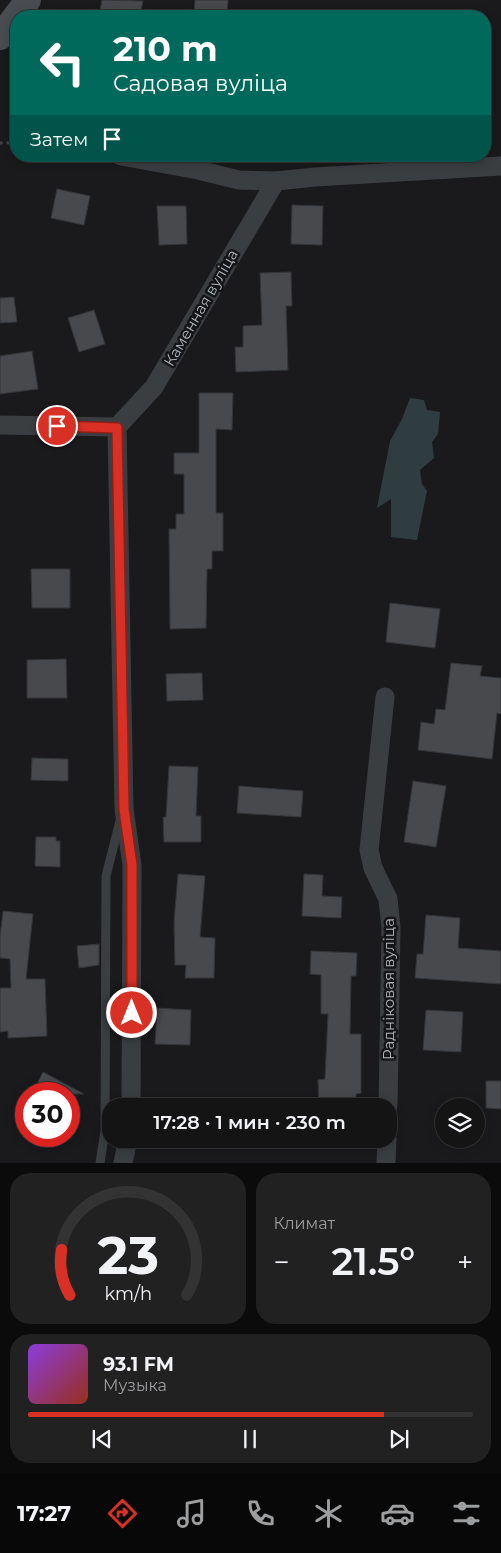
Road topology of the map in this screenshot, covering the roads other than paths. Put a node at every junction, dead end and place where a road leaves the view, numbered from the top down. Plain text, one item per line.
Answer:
1 (28, 0) edge
2 (20, 10) edge
3 (10, 24) edge
4 (0, 37) edge
5 (155, 162) edge
6 (501, 166) edge
7 (276, 181) junction
8 (0, 426) edge
9 (117, 428) junction
10 (385, 697) dead end
11 (124, 809) junction
12 (131, 1098) edge
13 (388, 1098) edge
14 (126, 1148) edge
15 (387, 1148) edge
16 (100, 1163) edge
17 (123, 1163) edge
18 (386, 1163) edge

1 - 2 street
3 - 4 street
5 - 7 street
6 - 7 street
7 - 9 street, Каменная вуліца
8 - 9 street
9 - 11 street
10 - 13 street, Радніковая вуліца
11 - 12 street
11 - 16 lane
14 - 17 street
15 - 18 street

